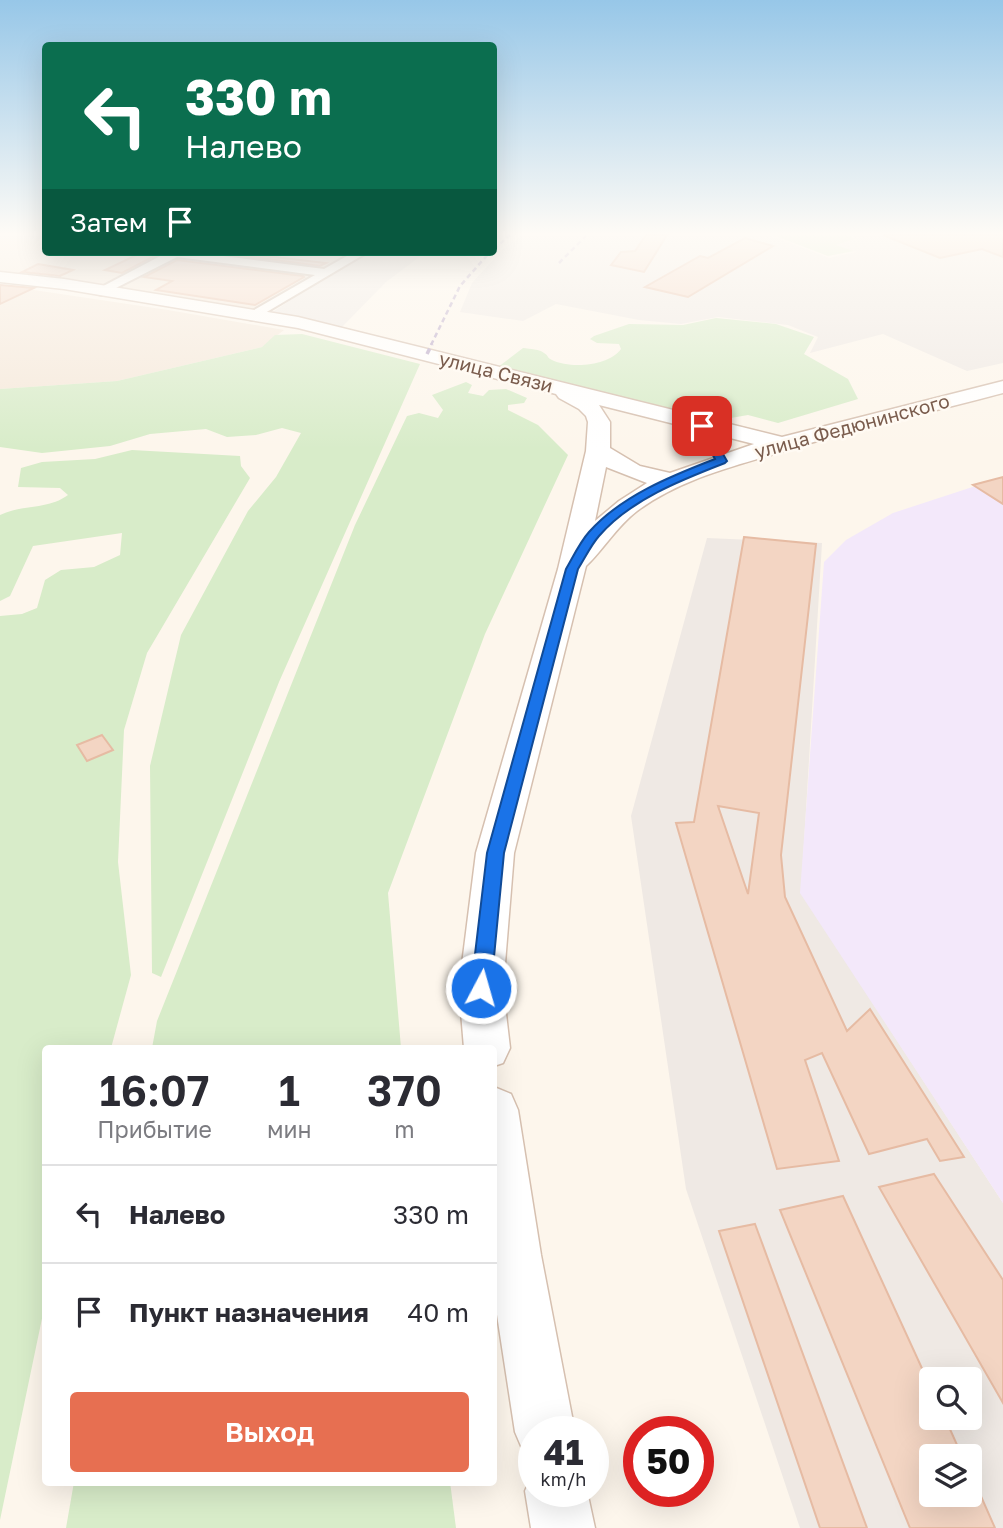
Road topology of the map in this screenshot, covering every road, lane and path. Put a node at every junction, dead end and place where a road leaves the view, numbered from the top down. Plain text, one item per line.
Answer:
1 (190, 306) edge
2 (269, 306) edge
3 (253, 316) junction
4 (539, 383) junction
5 (1003, 387) edge
6 (665, 416) junction
7 (702, 426) junction
8 (598, 442) junction
9 (783, 444) junction
10 (722, 461) junction
11 (670, 480) junction
12 (572, 569) junction
13 (487, 1045) edge
14 (497, 1132) edge
15 (542, 1416) edge
16 (559, 1507) edge
17 (563, 1528) edge

1 - 3 main road, улица Связи
2 - 3 street
3 - 4 main road, улица Связи
4 - 6 main road, улица Связи
4 - 8 main road
5 - 9 main road, улица Федюнинского
6 - 7 main road, улица Связи
6 - 8 main road
7 - 9 main road, улица Связи
7 - 10 main road
8 - 11 main road
8 - 12 main road, улица Федюнинского
9 - 10 main road, улица Федюнинского
10 - 11 main road, улица Федюнинского
11 - 12 main road, улица Федюнинского
12 - 13 main road, улица Федюнинского
14 - 15 main road
16 - 17 main road

